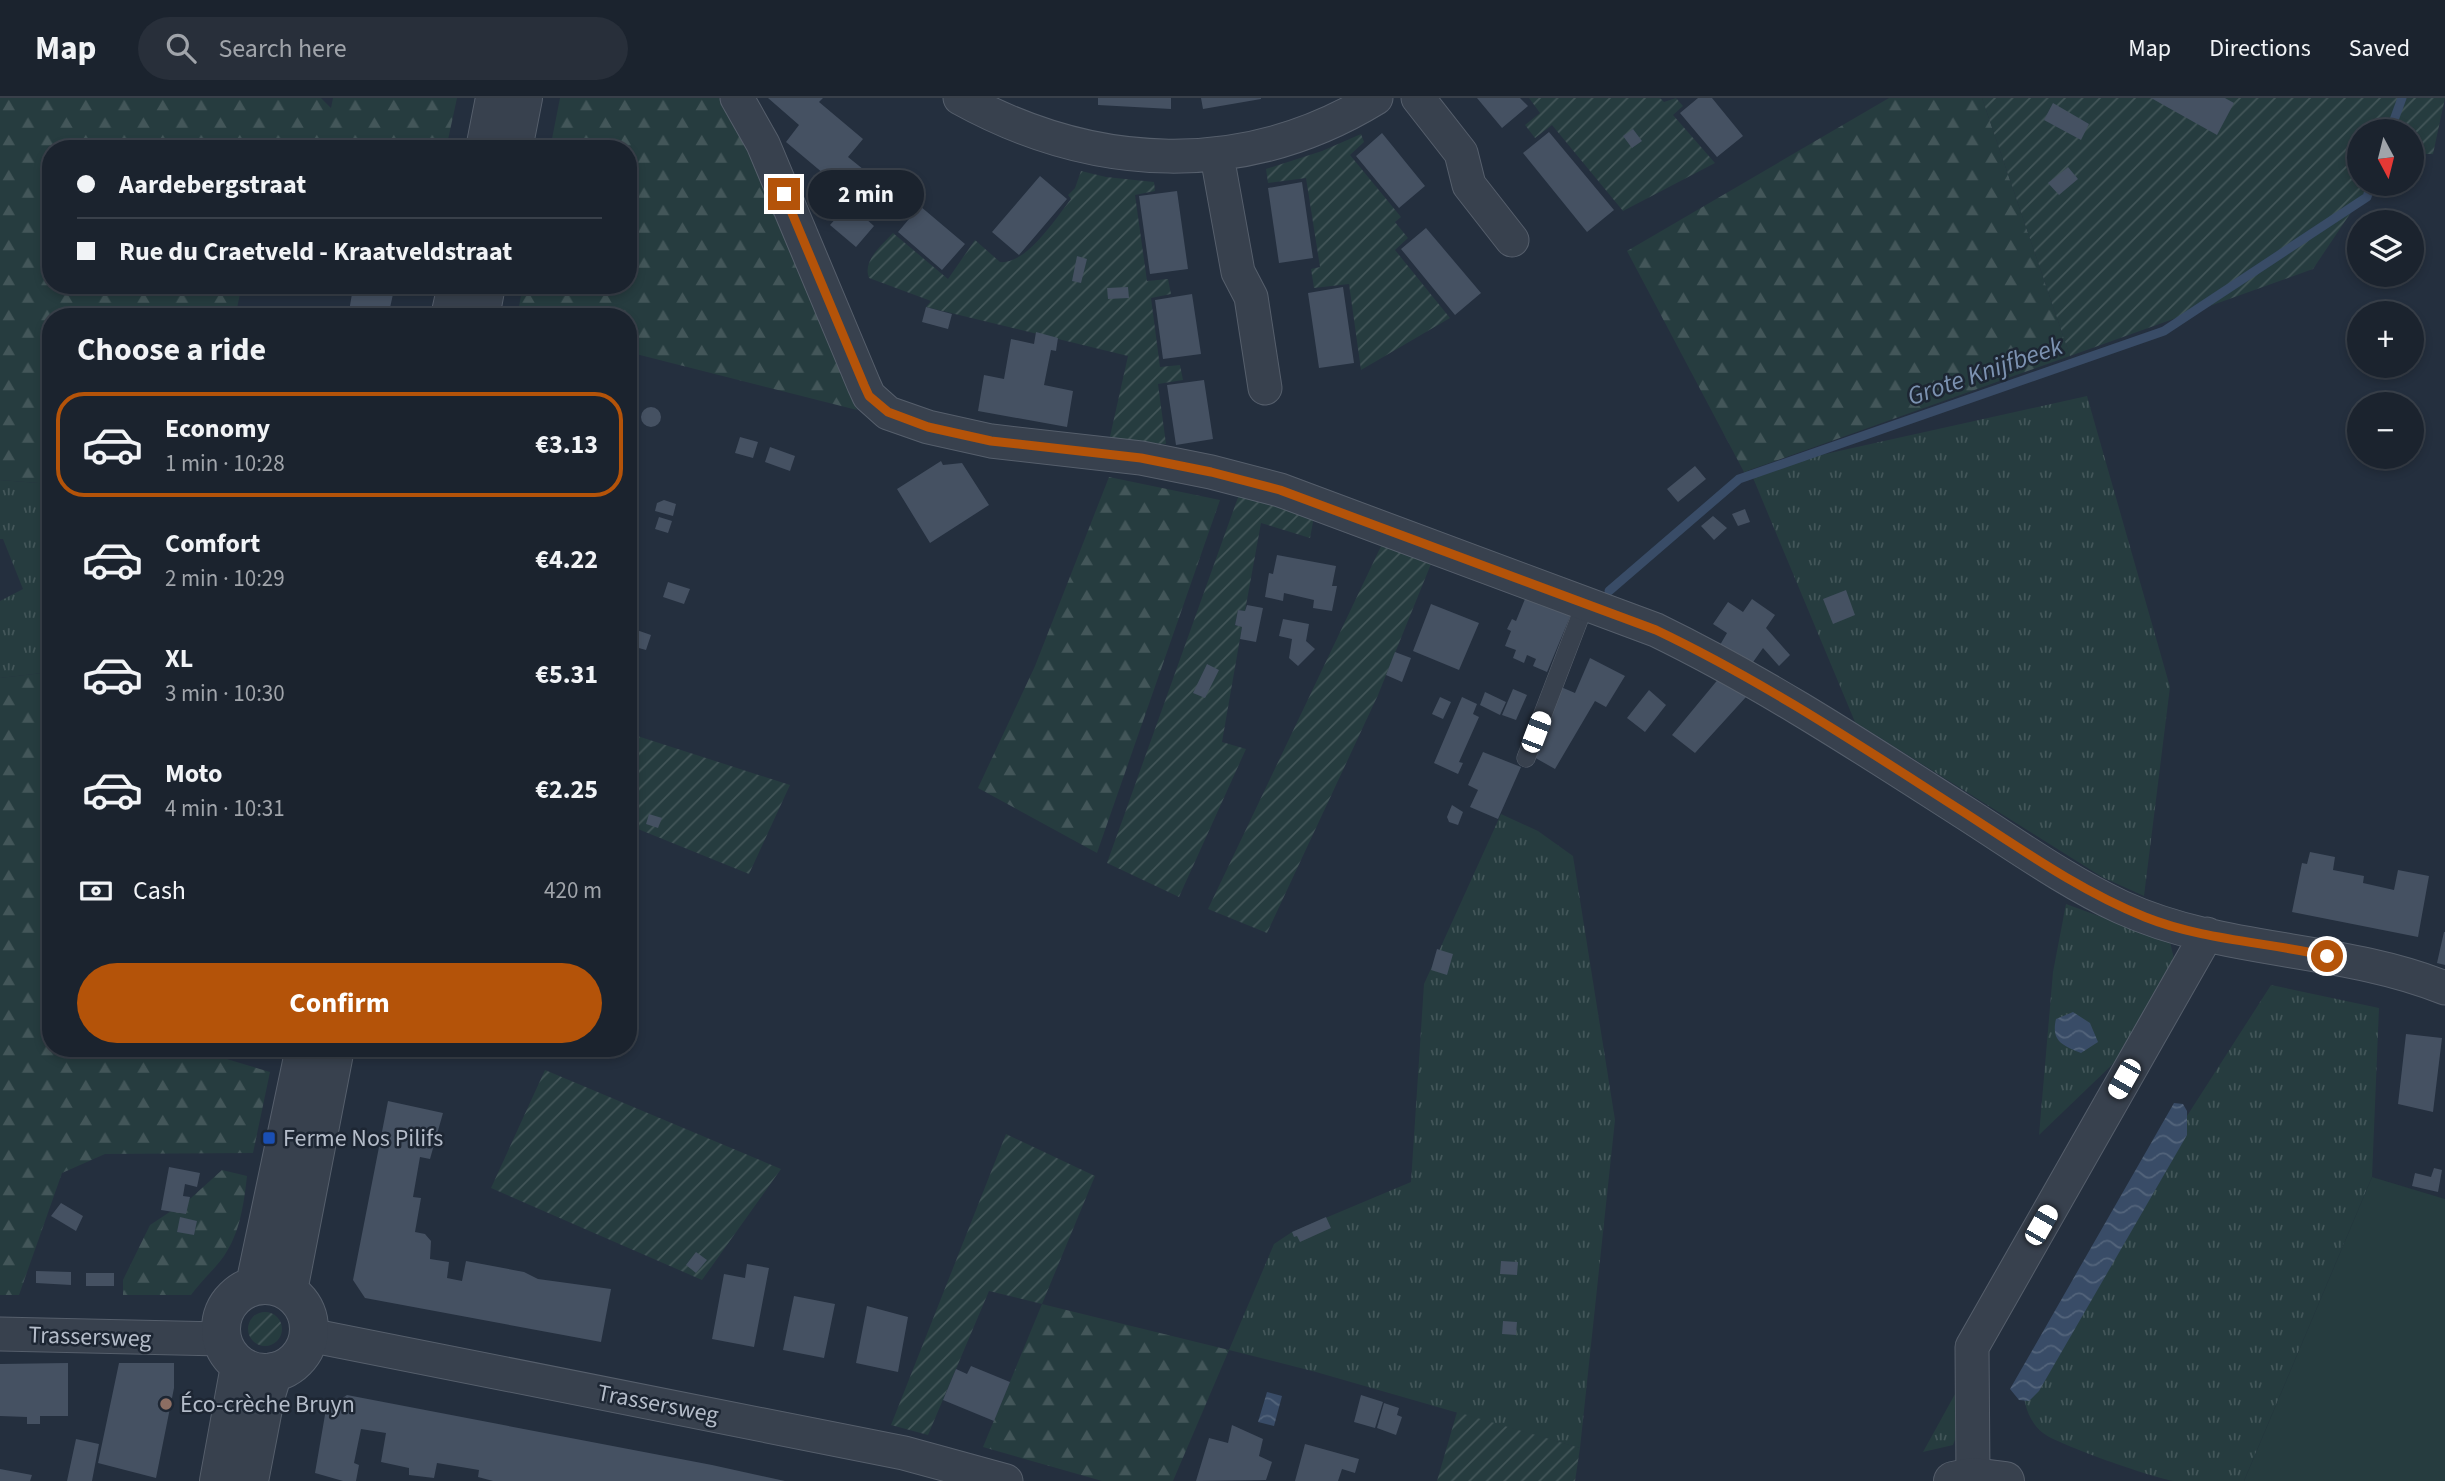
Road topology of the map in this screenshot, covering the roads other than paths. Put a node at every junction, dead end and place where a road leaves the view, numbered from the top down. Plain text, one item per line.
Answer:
1 (495, 98) edge
2 (523, 98) edge
3 (737, 98) edge
4 (960, 98) edge
5 (1376, 98) edge
6 (1418, 98) edge
7 (487, 140) edge
8 (515, 140) edge
9 (1217, 156) junction
10 (1512, 240) dead end
11 (1265, 388) dead end
12 (1585, 604) junction
13 (1526, 758) dead end
14 (2207, 934) junction
15 (2445, 988) edge
16 (304, 1057) edge
17 (333, 1057) edge
18 (271, 1288) junction
19 (0, 1334) edge
20 (309, 1335) junction
21 (245, 1359) junction
22 (1977, 1480) edge
23 (219, 1481) edge
24 (249, 1481) edge
25 (1006, 1481) edge

1 - 7 street
2 - 8 street
3 - 12 street
4 - 9 street
5 - 9 street
6 - 10 street
9 - 11 street
12 - 13 lane
12 - 14 street
14 - 15 street
14 - 22 street
16 - 18 street
17 - 18 street
18 - 20 street
18 - 21 street
19 - 21 street, Trassersweg
20 - 21 street
20 - 25 street, Trassersweg
21 - 23 street
21 - 24 street

